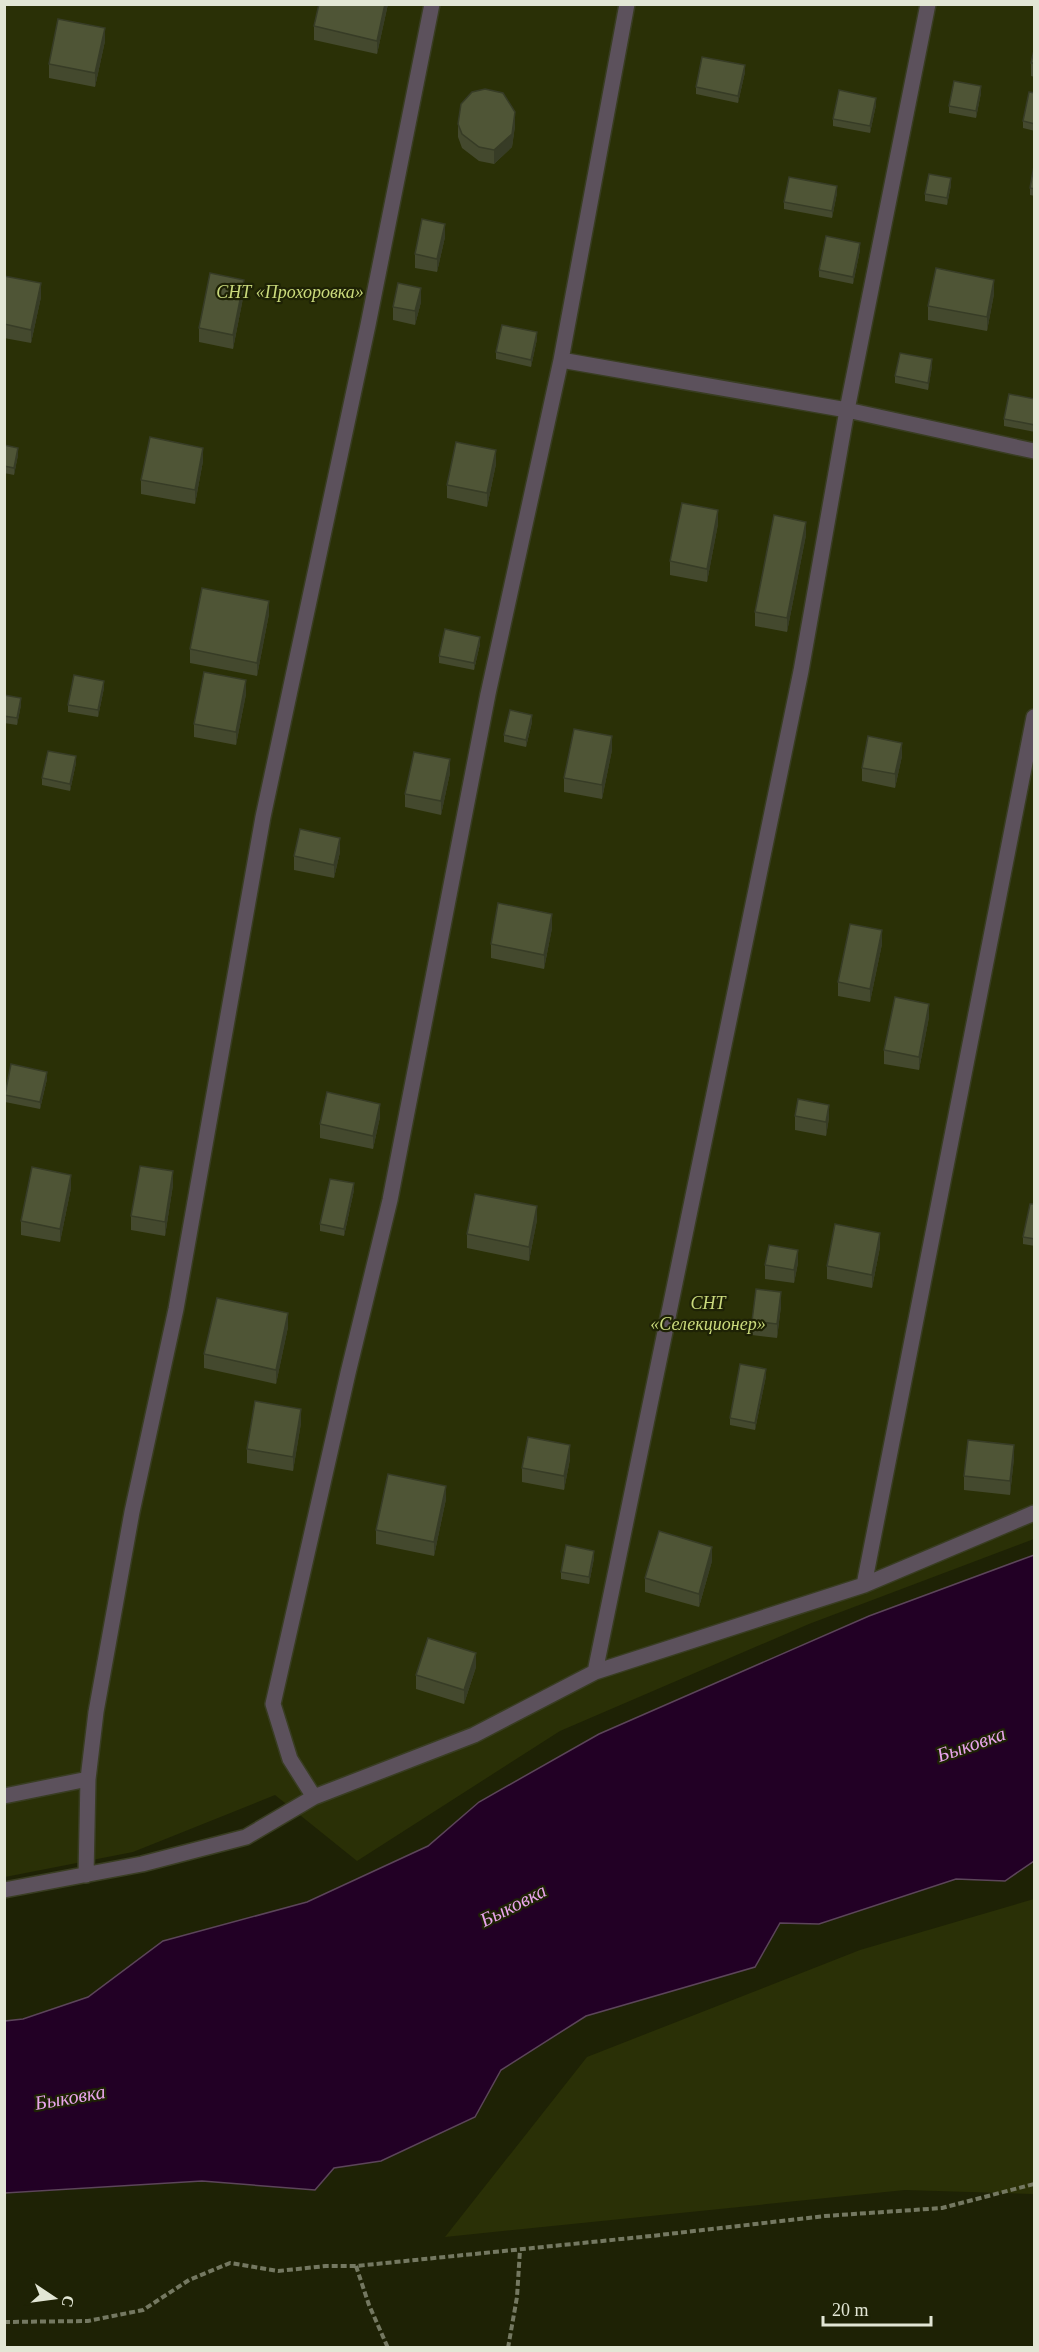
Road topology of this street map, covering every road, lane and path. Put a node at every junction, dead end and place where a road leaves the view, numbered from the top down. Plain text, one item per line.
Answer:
1 (432, 4) edge
2 (627, 4) edge
3 (928, 4) edge
4 (561, 360) junction
5 (847, 410) junction
6 (1035, 451) edge
7 (1035, 717) edge
8 (1035, 1513) edge
9 (864, 1585) junction
10 (595, 1672) junction
11 (88, 1779) junction
12 (4, 1796) edge
13 (314, 1797) junction
14 (86, 1875) junction
15 (4, 1890) edge
16 (1035, 2184) edge
17 (520, 2250) junction
18 (356, 2266) junction
19 (4, 2322) edge
20 (388, 2348) edge
21 (508, 2348) edge

1 - 11 lane
2 - 4 lane
3 - 5 lane
4 - 5 lane
4 - 13 lane
5 - 6 lane
5 - 10 lane
7 - 9 lane
8 - 9 lane
9 - 10 lane
10 - 13 lane
11 - 12 lane
11 - 14 lane
13 - 14 lane
14 - 15 lane
16 - 17 path
17 - 18 path
17 - 21 path
18 - 19 path
18 - 20 path

